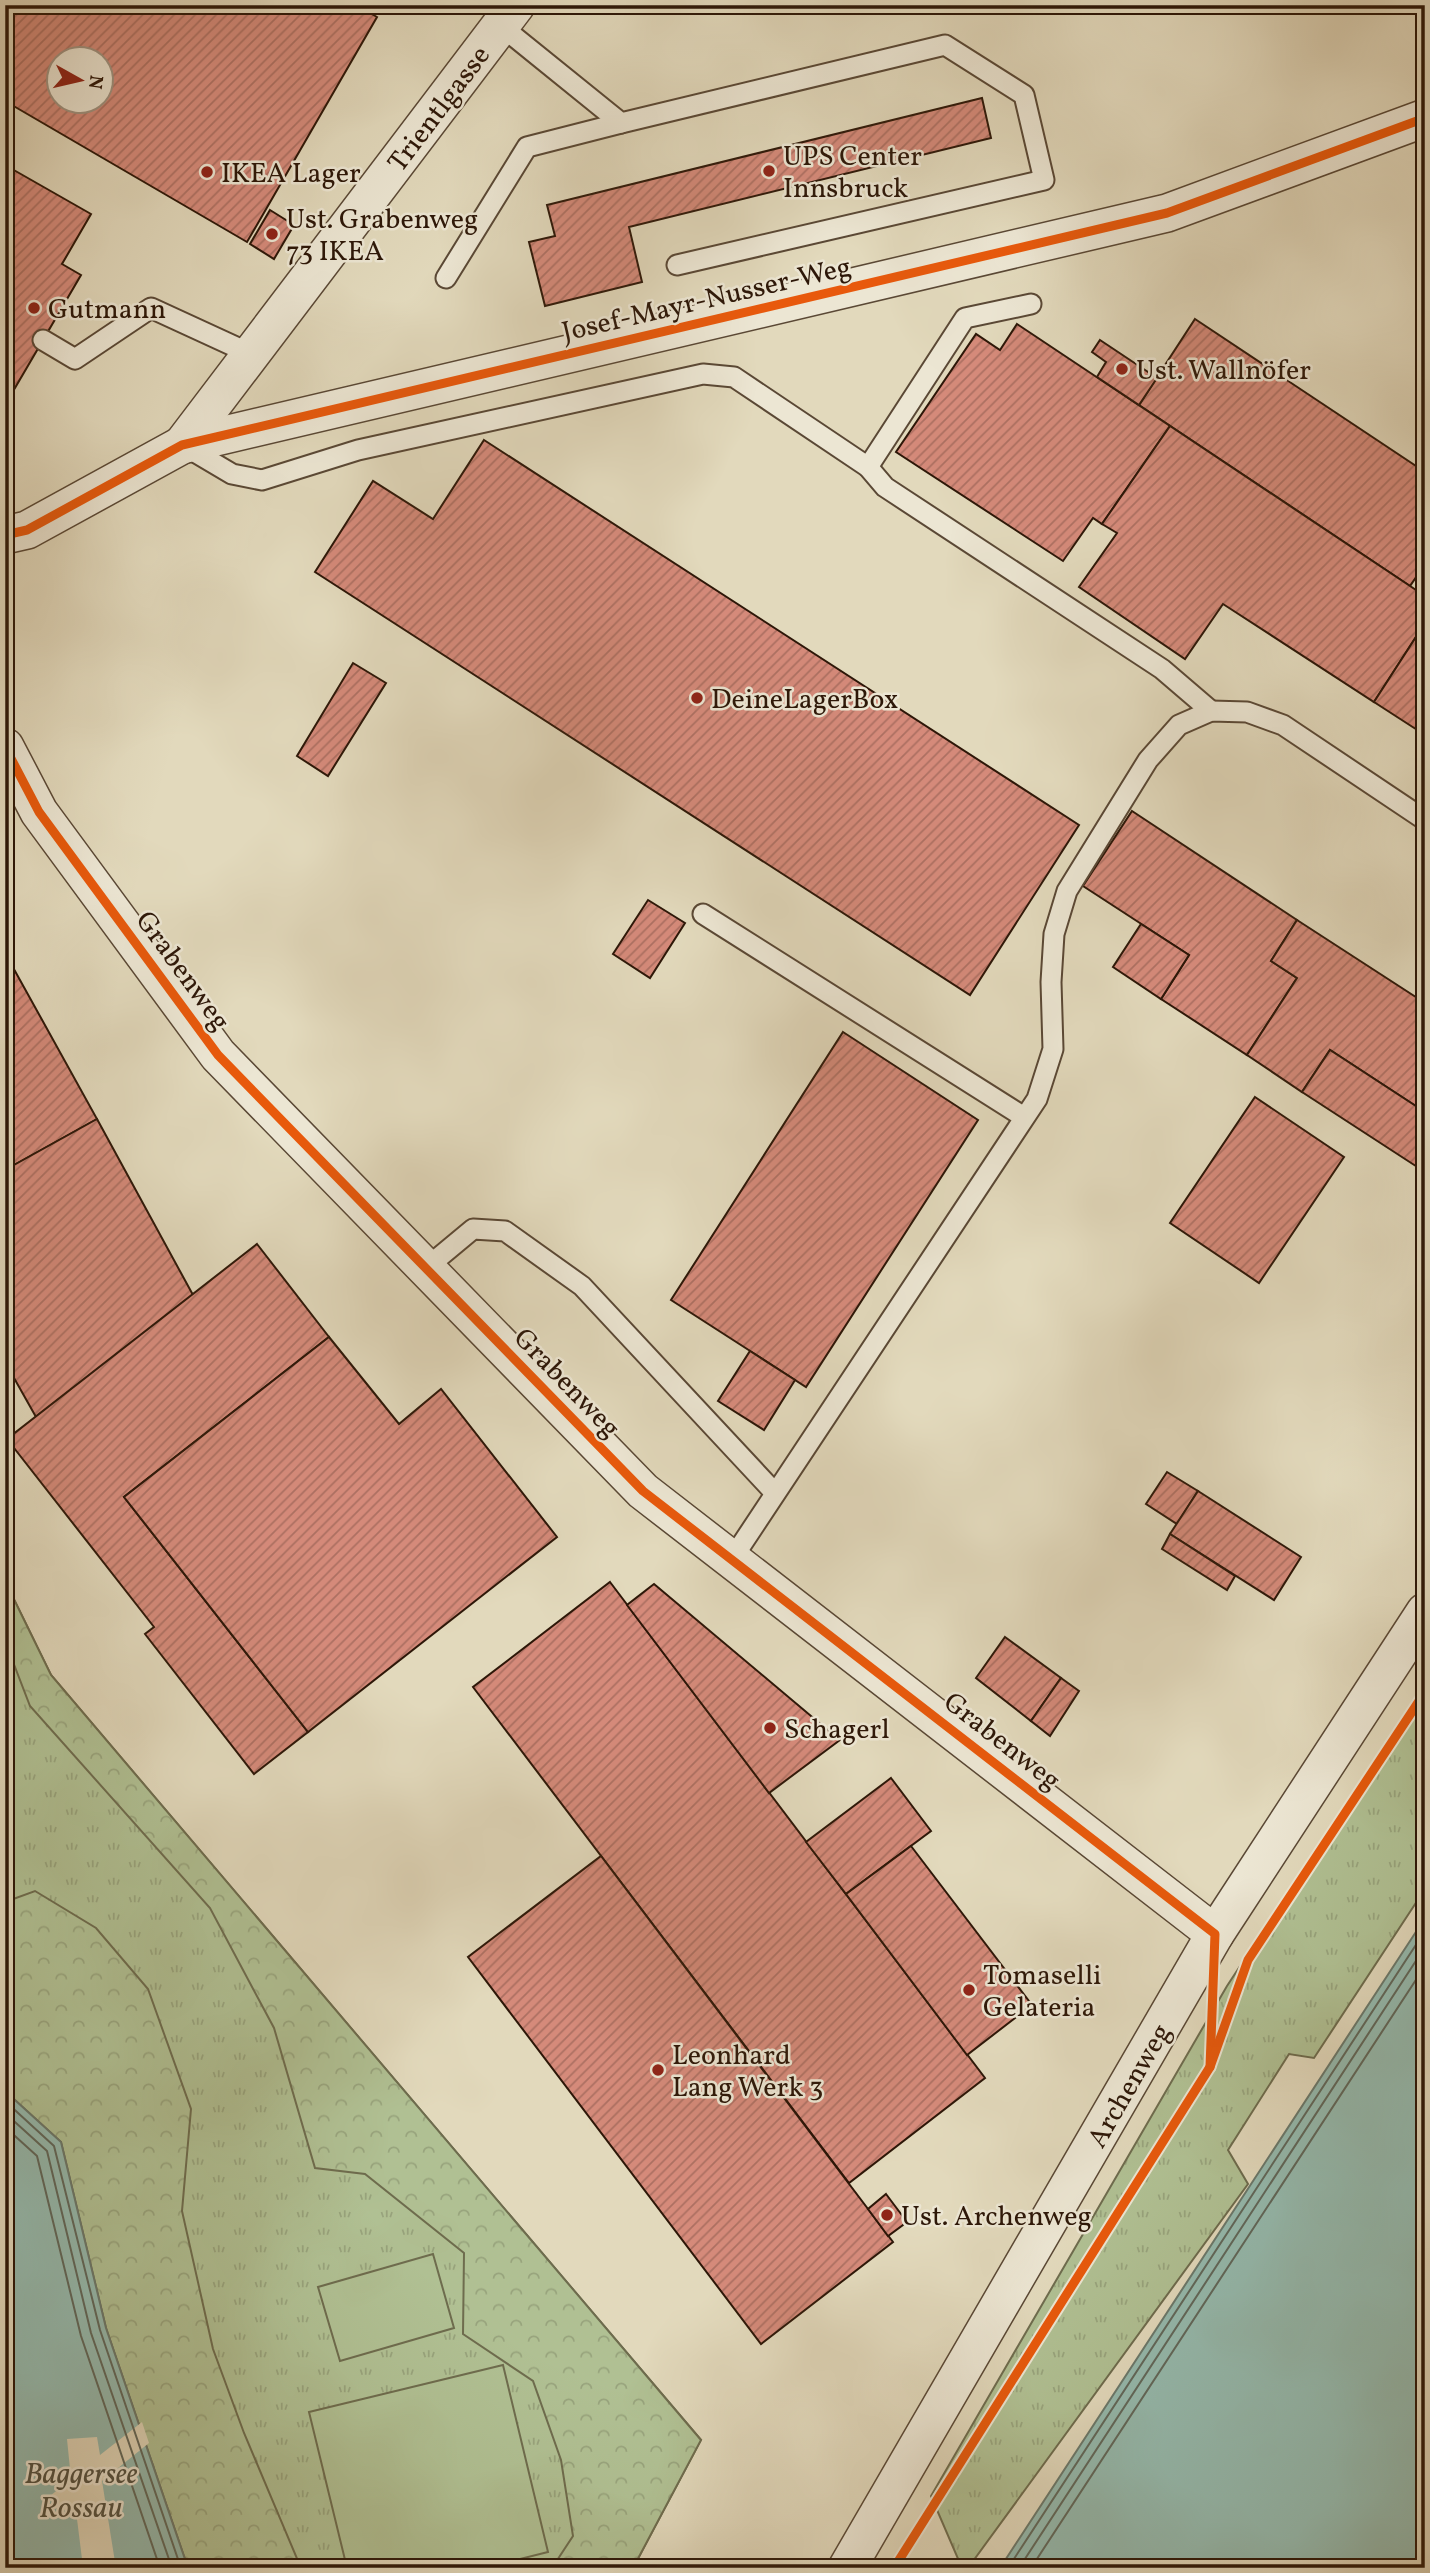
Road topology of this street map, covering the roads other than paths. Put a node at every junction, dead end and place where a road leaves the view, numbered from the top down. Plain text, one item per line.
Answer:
1 (508, 16) edge
2 (1425, 118) edge
3 (621, 123) junction
4 (677, 265) dead end
5 (446, 278) dead end
6 (1031, 304) dead end
7 (43, 340) dead end
8 (251, 354) junction
9 (182, 445) junction
10 (868, 467) junction
11 (5, 535) edge
12 (1211, 711) junction
13 (5, 747) edge
14 (1425, 820) edge
15 (703, 914) dead end
16 (1024, 1117) junction
17 (426, 1268) junction
18 (775, 1493) junction
19 (732, 1559) junction
20 (1425, 1612) edge
21 (1215, 1934) junction
22 (848, 2568) edge

1 - 3 lane
1 - 8 street, Trientlgasse
2 - 9 street, Josef-Mayr-Nusser-Weg
3 - 4 lane
3 - 5 lane
6 - 10 lane
7 - 8 lane
8 - 9 street, Trientlgasse
9 - 10 lane
9 - 11 street, Josef-Mayr-Nusser-Weg
10 - 12 lane
12 - 14 lane
12 - 16 lane
13 - 17 street, Grabenweg
15 - 16 lane
16 - 18 lane
17 - 18 lane
17 - 19 street, Grabenweg
18 - 19 lane
19 - 21 street, Grabenweg
20 - 21 street, Archenweg
21 - 22 street, Archenweg

